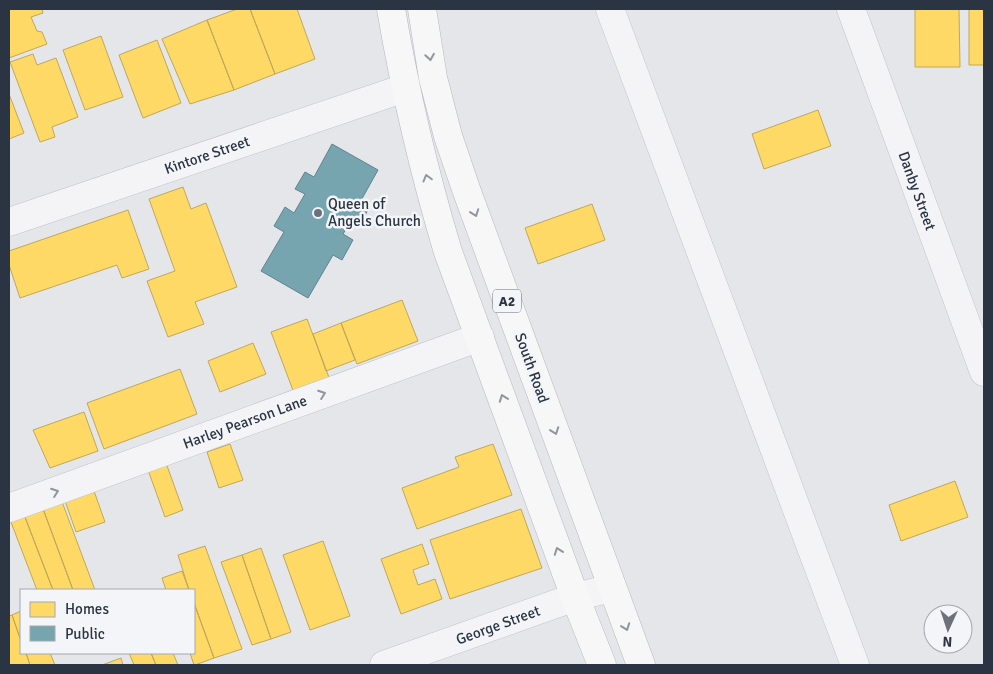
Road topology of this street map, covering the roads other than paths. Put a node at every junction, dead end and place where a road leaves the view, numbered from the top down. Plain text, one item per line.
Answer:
1 (391, 9) edge
2 (422, 9) edge
3 (610, 9) edge
4 (851, 9) edge
5 (406, 88) junction
6 (9, 222) edge
7 (480, 337) junction
8 (984, 372) edge
9 (9, 508) edge
10 (612, 588) junction
11 (575, 597) junction
12 (384, 665) edge
13 (602, 665) edge
14 (641, 665) edge
15 (855, 665) edge

1 - 5 highway, A2
2 -> 10 highway, South Road / A2
3 - 15 street
4 - 8 street, Danby Street
5 - 6 street, Kintore Street
7 -> 5 highway, A2
9 -> 7 street, Harley Pearson Lane
11 -> 7 highway, A2
10 - 11 street, George Street
10 -> 14 highway, South Road / A2
11 - 12 street, George Street
11 - 13 highway, A2

